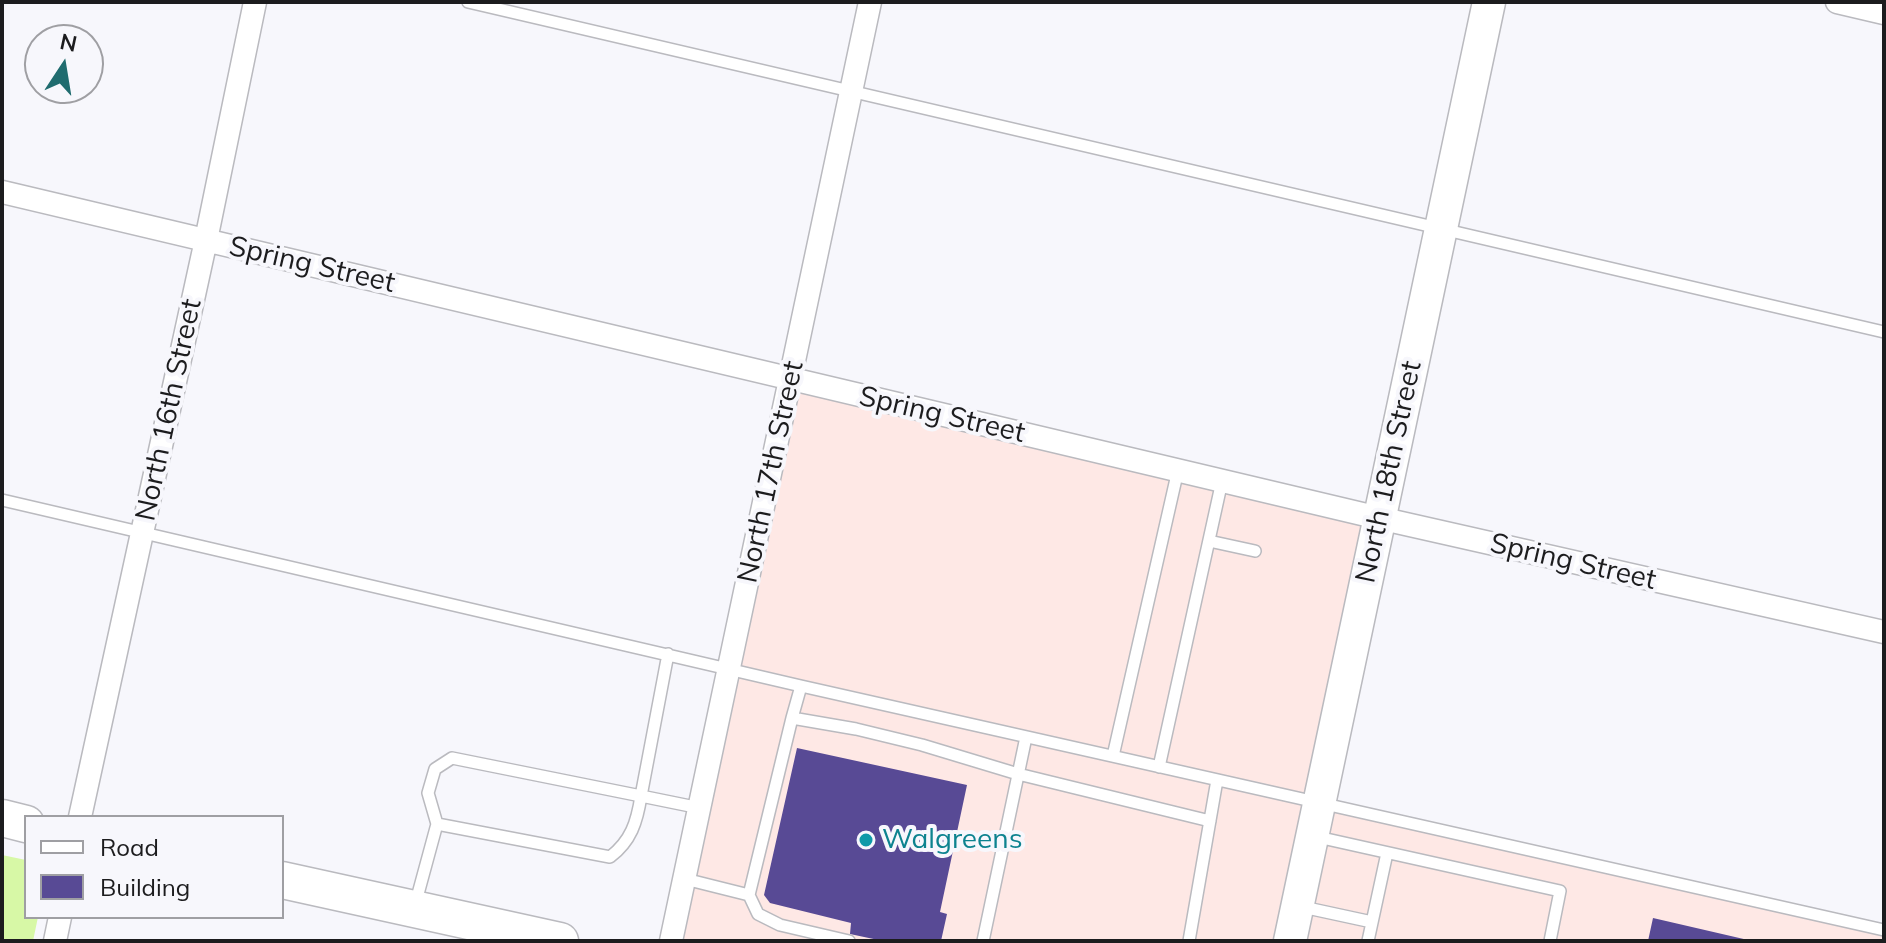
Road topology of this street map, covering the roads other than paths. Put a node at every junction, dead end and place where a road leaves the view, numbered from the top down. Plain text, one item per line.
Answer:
1 (255, 2) edge
2 (468, 2) edge
3 (870, 2) edge
4 (1489, 2) edge
5 (1837, 2) edge
6 (1884, 13) edge
7 (851, 91) junction
8 (2, 192) edge
9 (1441, 229) junction
10 (206, 240) junction
11 (1884, 332) edge
12 (791, 380) junction
13 (1178, 470) junction
14 (1222, 481) junction
15 (2, 500) edge
16 (1379, 518) junction
17 (142, 531) junction
18 (1209, 541) junction
19 (1255, 551) dead end
20 (1884, 632) edge
21 (668, 654) junction
22 (729, 669) junction
23 (801, 686) junction
24 (792, 718) junction
25 (1026, 737) junction
26 (1113, 756) junction
27 (1159, 767) junction
28 (1018, 774) junction
29 (1217, 780) junction
30 (641, 796) junction
31 (1319, 804) junction
32 (700, 808) junction
33 (80, 815) edge
34 (2, 818) edge
35 (1210, 821) junction
36 (24, 824) edge
37 (437, 824) junction
38 (1312, 836) junction
39 (1387, 853) junction
40 (685, 879) junction
41 (284, 880) edge
42 (749, 895) junction
43 (1297, 906) junction
44 (414, 909) junction
45 (60, 919) edge
46 (1372, 922) junction
47 (1884, 930) edge
48 (55, 941) edge
49 (560, 941) edge
50 (671, 941) edge
51 (849, 941) edge
52 (983, 941) edge
53 (1189, 941) edge
54 (1290, 941) edge
55 (1368, 941) edge
56 (1550, 941) edge

1 - 10 street, North 16th Street
2 - 7 lane
3 - 7 street, North 17th Street
4 - 9 street, North 18th Street
5 - 6 street
7 - 9 lane
7 - 12 street, North 17th Street
8 - 10 street, Spring Street
9 - 11 lane
9 - 16 street, North 18th Street
10 - 12 street, Spring Street
10 - 17 street, North 16th Street
12 - 13 street, Spring Street
12 - 22 street, North 17th Street
13 - 14 street, Spring Street
13 - 26 lane
14 - 16 street, Spring Street
14 - 18 lane
15 - 17 lane
16 - 20 street, Spring Street
16 - 31 street, North 18th Street
17 - 21 lane
17 - 33 street, North 16th Street
18 - 19 lane
18 - 27 lane
21 - 22 lane
21 - 30 lane
22 - 23 lane
22 - 32 street, North 17th Street
23 - 24 lane
23 - 25 lane
24 - 28 lane
24 - 42 lane
25 - 26 lane
25 - 28 lane
26 - 27 lane
27 - 29 lane
28 - 35 lane
28 - 52 lane
29 - 31 lane
29 - 35 lane
30 - 32 lane
30 - 37 lane
30 - 37 lane
31 - 38 street, North 18th Street
31 - 47 lane
32 - 40 street, North 17th Street
34 - 36 main road
35 - 53 lane
37 - 44 lane
38 - 39 lane
38 - 43 street, North 18th Street
39 - 46 lane
39 - 56 lane
40 - 42 lane
40 - 50 street, North 17th Street
41 - 44 main road
42 - 51 lane
43 - 46 lane
43 - 54 street, North 18th Street
44 - 49 main road
45 - 48 street
46 - 55 lane

